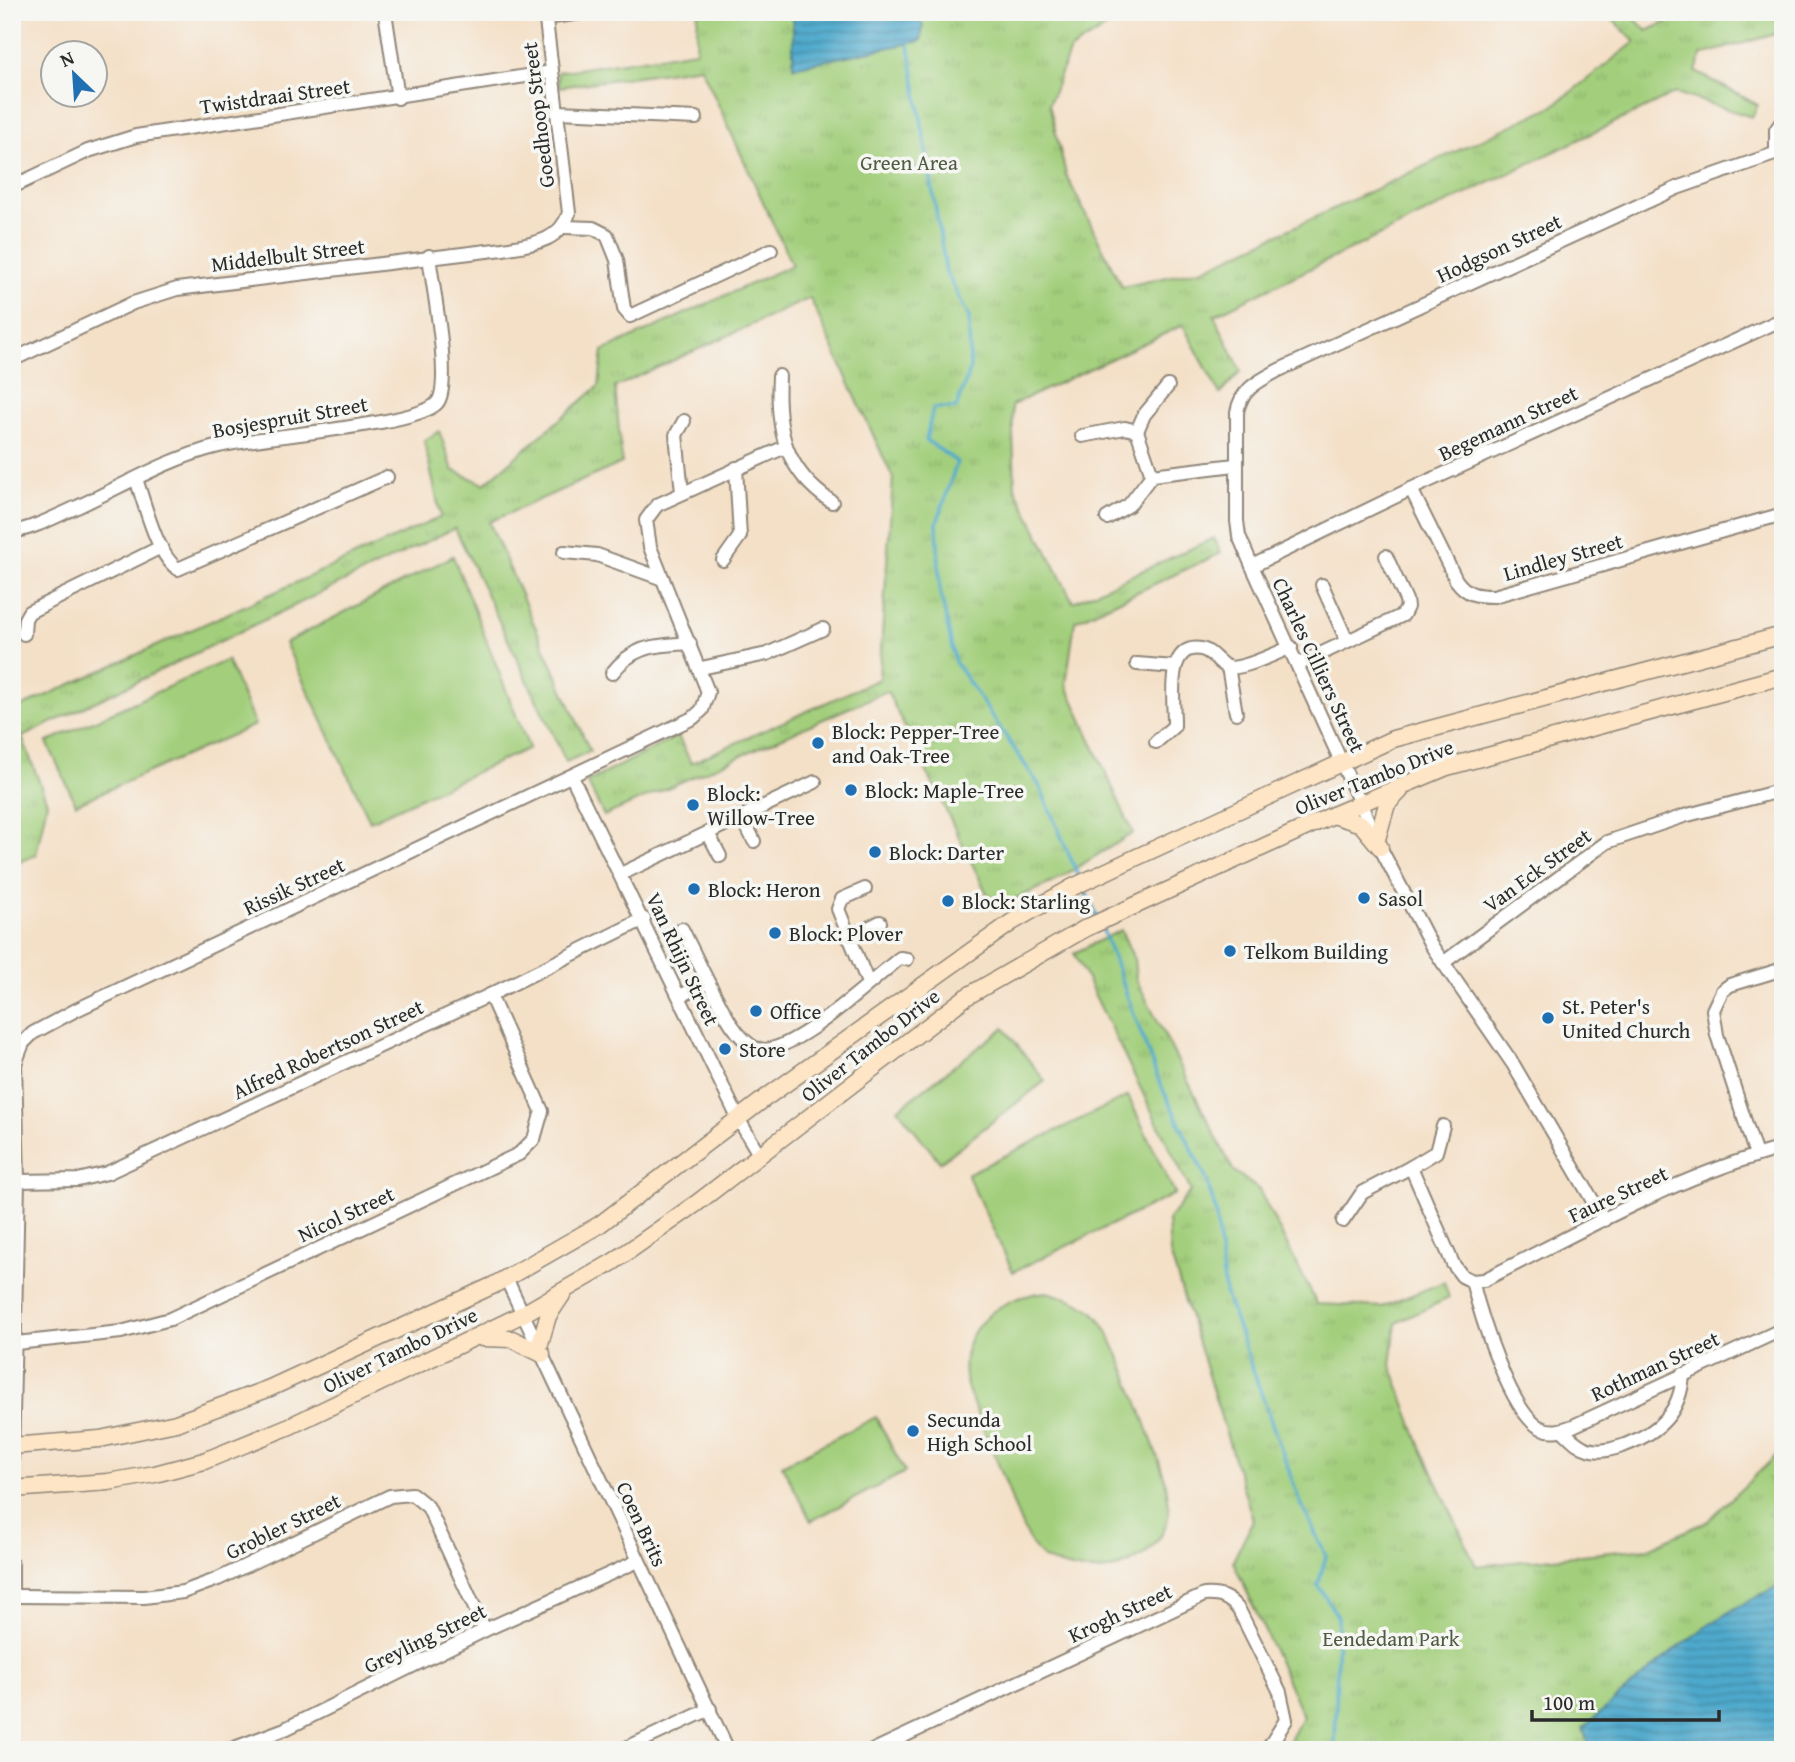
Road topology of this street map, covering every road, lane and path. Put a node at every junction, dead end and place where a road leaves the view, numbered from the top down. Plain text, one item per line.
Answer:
1 (385, 12) edge
2 (588, 12) edge
3 (545, 15) edge
4 (552, 72) junction
5 (398, 98) junction
6 (558, 112) junction
7 (696, 118) dead end
8 (1783, 120) edge
9 (1779, 152) edge
10 (12, 187) edge
11 (564, 227) junction
12 (771, 250) dead end
13 (429, 256) junction
14 (1783, 319) edge
15 (12, 360) edge
16 (779, 376) dead end
17 (1168, 386) dead end
18 (1240, 397) joint
19 (684, 421) dead end
20 (1137, 431) junction
21 (1082, 436) dead end
22 (785, 447) junction
23 (1235, 466) junction
24 (736, 468) junction
25 (1152, 475) junction
26 (387, 477) dead end
27 (136, 479) junction
28 (1411, 489) junction
29 (682, 492) junction
30 (832, 502) dead end
31 (1783, 514) edge
32 (1107, 518) dead end
33 (12, 532) edge
34 (161, 548) junction
35 (564, 552) dead end
36 (1385, 556) dead end
37 (723, 560) dead end
38 (1252, 566) junction
39 (663, 579) junction
40 (1322, 585) dead end
41 (823, 629) dead end
42 (23, 635) dead end
43 (1783, 635) edge
44 (1347, 641) junction
45 (690, 643) junction
46 (1291, 647) junction
47 (1137, 664) dead end
48 (1299, 664) junction
49 (1175, 667) junction
50 (1228, 667) junction
51 (701, 668) junction
52 (611, 673) dead end
53 (1783, 677) edge
54 (1236, 713) dead end
55 (1156, 742) dead end
56 (1343, 762) junction
57 (572, 777) junction
58 (1419, 779) junction
59 (815, 782) dead end
60 (1783, 790) edge
61 (1362, 804) junction
62 (1333, 815) junction
63 (742, 817) junction
64 (708, 833) junction
65 (754, 841) dead end
66 (1379, 844) junction
67 (720, 856) dead end
68 (621, 874) junction
69 (865, 888) dead end
70 (644, 919) junction
71 (880, 922) dead end
72 (682, 929) dead end
73 (848, 938) junction
74 (907, 959) dead end
75 (1443, 963) junction
76 (1783, 969) edge
77 (708, 982) junction
78 (868, 983) junction
79 (490, 995) junction
80 (680, 996) junction
81 (739, 1121) junction
82 (1443, 1126) dead end
83 (1783, 1148) edge
84 (1756, 1155) junction
85 (760, 1156) junction
86 (1411, 1167) junction
87 (18, 1181) junction
88 (1604, 1220) junction
89 (1343, 1221) dead end
90 (506, 1278) junction
91 (1472, 1281) junction
92 (572, 1286) junction
93 (523, 1314) junction
94 (1783, 1329) edge
95 (472, 1339) junction
96 (16, 1343) junction
97 (540, 1350) junction
98 (1683, 1374) junction
99 (1562, 1430) junction
100 (13, 1446) edge
101 (12, 1462) edge
102 (12, 1489) edge
103 (638, 1561) junction
104 (12, 1565) edge
105 (13, 1596) edge
106 (12, 1612) edge
107 (485, 1630) junction
108 (709, 1709) junction
109 (229, 1750) edge
110 (622, 1750) edge
111 (728, 1750) edge
112 (874, 1750) edge
113 (1267, 1750) edge

1 - 5 street
2 - 3 street
3 - 4 street, Goedhoop Street
4 - 5 street, Twistdraai Street
4 - 6 street, Goedhoop Street
5 - 10 street, Twistdraai Street
6 - 7 street
6 - 11 street, Goedhoop Street
8 - 9 street
9 - 18 street, Hodgson Street
11 - 12 street
11 - 13 street, Middelbult Street
13 - 15 street, Middelbult Street
13 - 27 street, Bosjespruit Street
14 - 28 street, Begemann Street
16 - 22 street
17 - 20 street
18 - 23 street, Charles Cilliers Street
19 - 29 street
20 - 21 street
20 - 25 street
22 - 24 street
22 - 30 street
23 - 25 street
23 - 38 street, Charles Cilliers Street
24 - 29 street
24 - 37 street
25 - 32 street
26 - 34 street
27 - 33 street, Bosjespruit Street
27 - 34 street
28 - 31 street, Lindley Street
28 - 38 street, Begemann Street
29 - 39 street, Rissik Street
34 - 42 street
35 - 39 street
36 - 44 street
38 - 46 street, Charles Cilliers Street
39 - 45 street, Rissik Street
40 - 44 street
41 - 51 street
43 - 56 street, Oliver Tambo Drive
44 - 48 street
45 - 51 street, Rissik Street
45 - 52 street
46 - 48 street, Charles Cilliers Street
46 - 50 street
47 - 49 street
48 - 56 street, Charles Cilliers Street
49 - 50 street
49 - 55 street
50 - 54 street
51 - 57 street, Rissik Street
53 - 58 street, Oliver Tambo Drive
56 - 61 street, Charles Cilliers Street
56 - 81 street, Oliver Tambo Drive
57 - 68 street, Van Rhijn Street
57 - 87 street, Rissik Street
58 - 61 street, Oliver Tambo Drive
58 - 66 street
59 - 63 street
60 - 75 street, Van Eck Street
61 - 62 street, Oliver Tambo Drive
61 - 66 street, Charles Cilliers Street
62 - 66 street
62 - 85 street, Oliver Tambo Drive
63 - 64 street
63 - 65 street
64 - 67 street
64 - 68 street
66 - 75 street, Charles Cilliers Street
68 - 70 street, Van Rhijn Street
69 - 73 street
70 - 79 street, Alfred Robertson Street
70 - 80 street, Van Rhijn Street
71 - 73 street
72 - 77 street
73 - 78 street
74 - 78 street
75 - 88 street, Charles Cilliers Street
76 - 84 street
77 - 78 street
77 - 80 street
79 - 87 street, Alfred Robertson Street
79 - 96 street, Nicol Street
80 - 81 street, Van Rhijn Street
81 - 85 street, Van Rhijn Street
81 - 90 street, Oliver Tambo Drive
82 - 86 street
83 - 84 street, Faure Street
84 - 88 street, Faure Street
85 - 92 street, Oliver Tambo Drive
86 - 89 street
86 - 91 street
87 - 96 street
88 - 91 street, Faure Street
90 - 93 street, Coen Brits
90 - 100 street, Oliver Tambo Drive
91 - 99 street, Rothman Street
92 - 93 street, Oliver Tambo Drive
92 - 97 street
93 - 95 street, Oliver Tambo Drive
93 - 97 street, Coen Brits
94 - 98 street, Rothman Street
95 - 97 street
95 - 102 street, Oliver Tambo Drive
96 - 100 street
97 - 103 street, Coen Brits
98 - 99 street, Rothman Street
98 - 99 street
100 - 101 street
103 - 107 street, Greyling Street
103 - 108 street, Coen Brits
104 - 105 street
105 - 106 street
105 - 107 street, Grobler Street
107 - 109 street, Greyling Street
108 - 110 street
108 - 111 street, Coen Brits
112 - 113 street, Krogh Street

